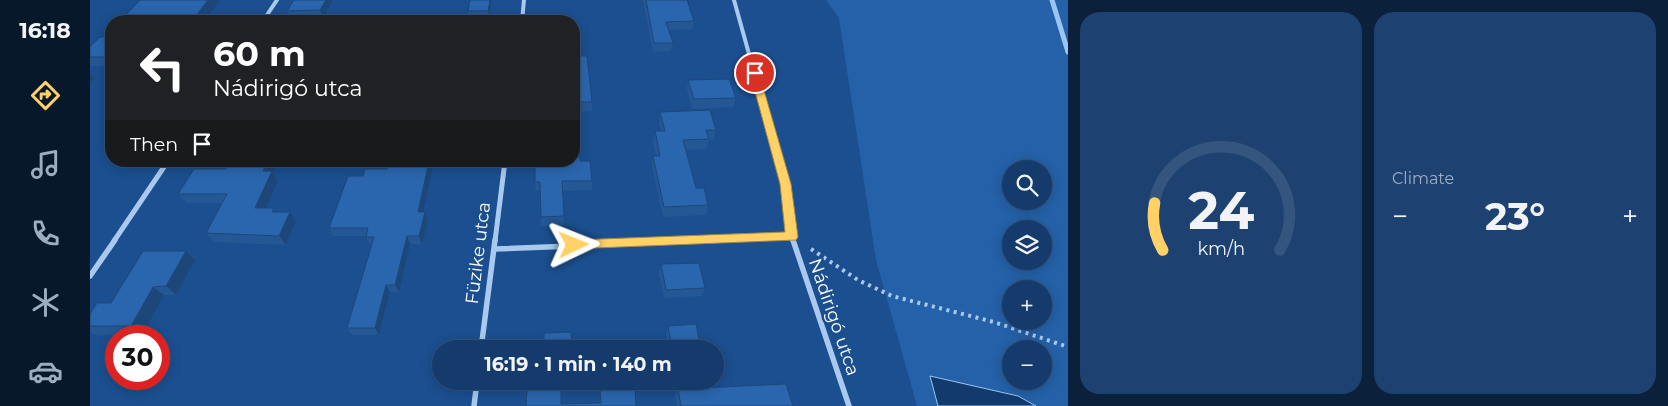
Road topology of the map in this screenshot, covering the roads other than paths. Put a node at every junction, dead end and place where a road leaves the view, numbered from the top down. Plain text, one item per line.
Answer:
1 (277, 0) edge
2 (524, 0) edge
3 (734, 0) edge
4 (267, 15) edge
5 (523, 15) edge
6 (164, 167) edge
7 (504, 167) edge
8 (792, 237) junction
9 (494, 248) junction
10 (90, 276) edge
11 (483, 340) edge
12 (476, 390) edge
13 (474, 406) edge
14 (849, 406) edge

1 - 4 street
2 - 5 street
3 - 8 street, Nádirigó utca
6 - 10 street
7 - 9 street, Füzike utca
8 - 9 street
8 - 14 street, Nádirigó utca
9 - 11 street, Füzike utca
12 - 13 street

